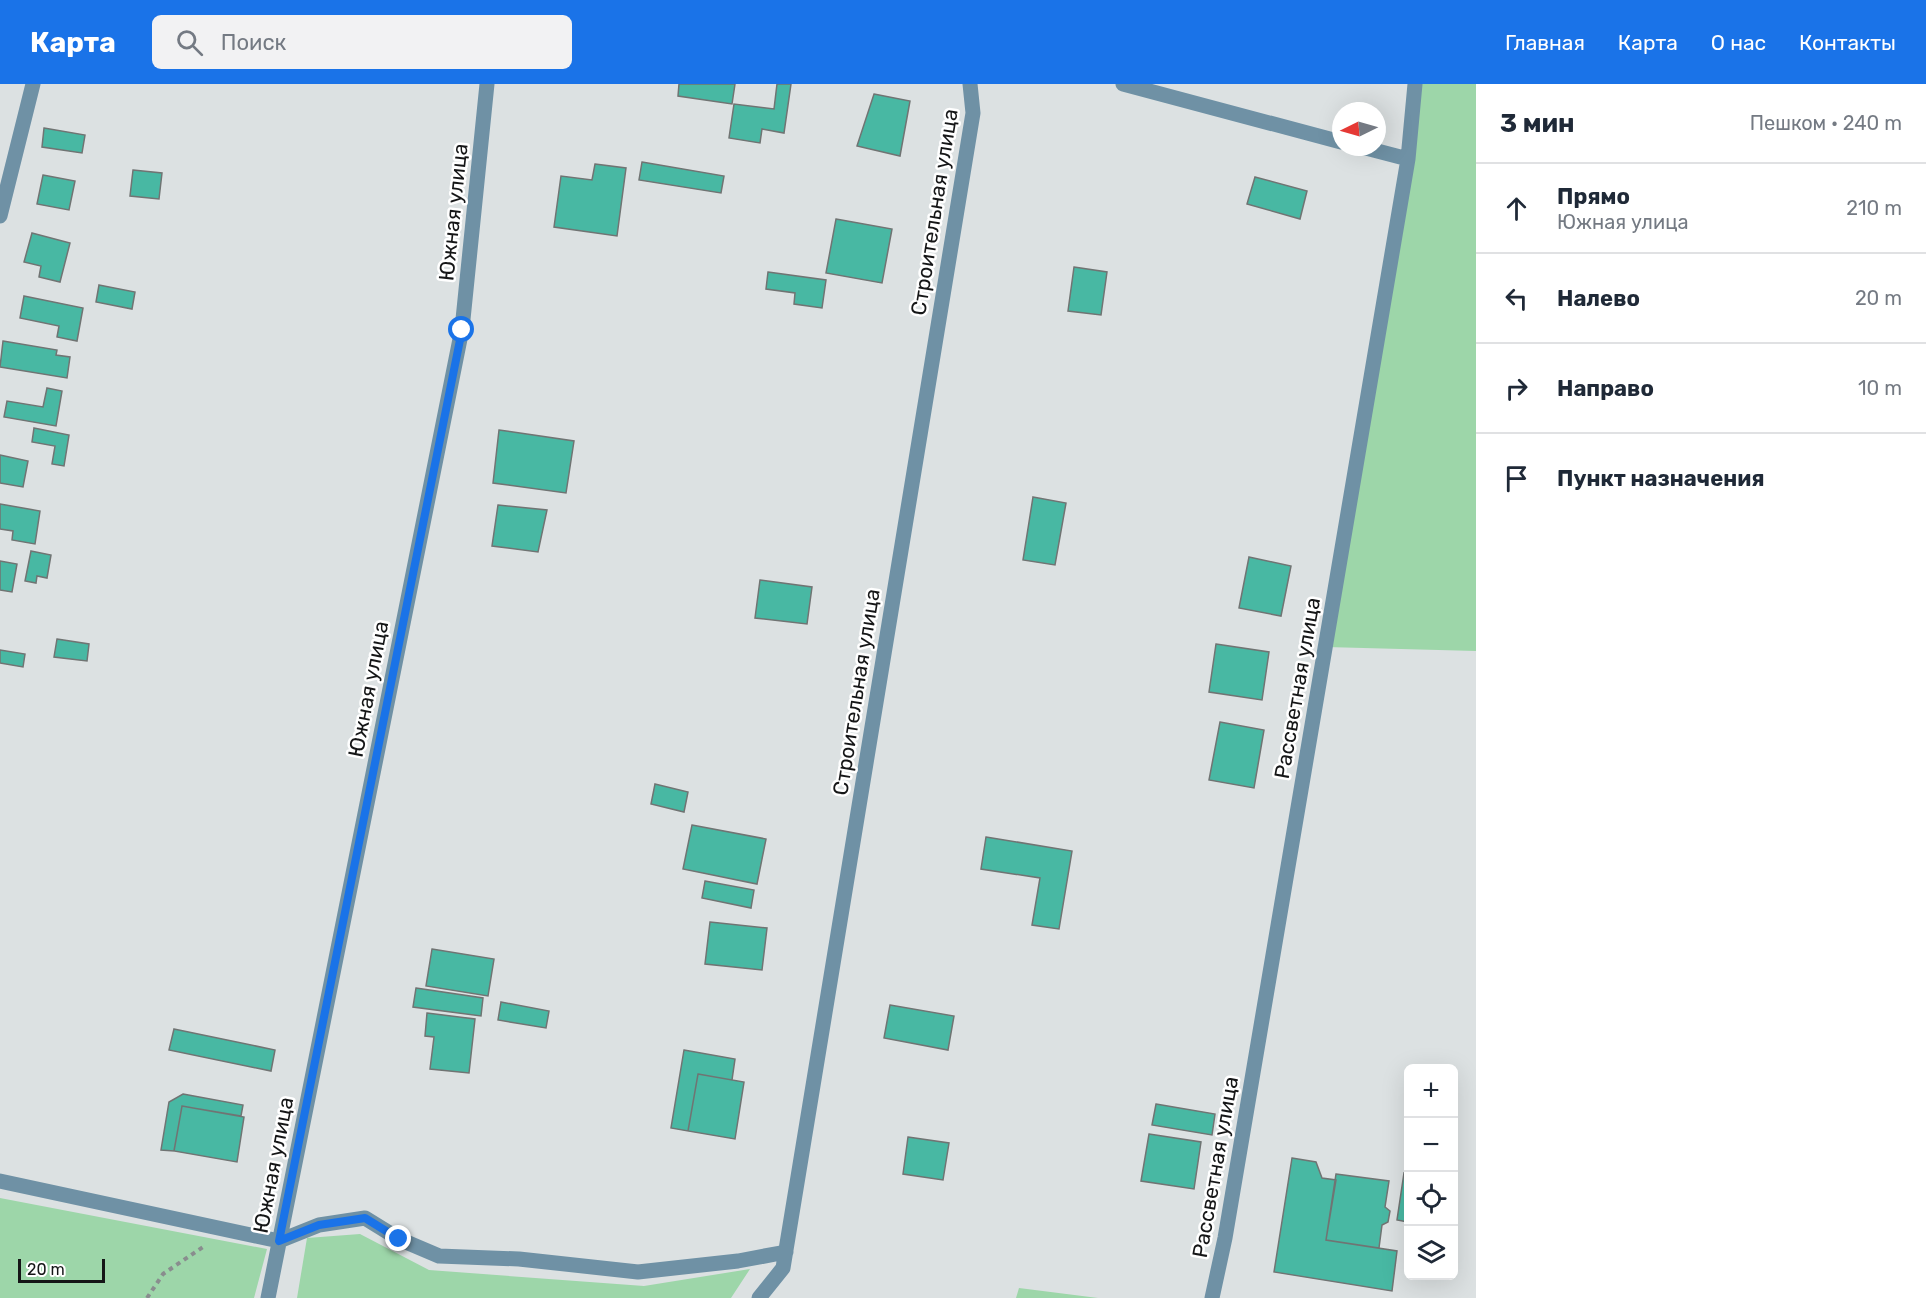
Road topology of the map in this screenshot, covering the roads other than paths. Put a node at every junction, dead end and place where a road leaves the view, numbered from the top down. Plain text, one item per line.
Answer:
1 (33, 84) edge
2 (488, 84) edge
3 (970, 84) edge
4 (1123, 84) edge
5 (1415, 84) edge
6 (1332, 139) edge
7 (1386, 153) edge
8 (1408, 159) junction
9 (0, 216) edge
10 (0, 1181) edge
11 (279, 1241) junction
12 (786, 1252) junction
13 (268, 1298) edge
14 (759, 1298) edge
15 (1212, 1298) edge

1 - 9 street
2 - 11 street, Южная улица
3 - 12 street, Строительная улица
4 - 6 street
5 - 8 street, Рассветная улица
7 - 8 street
8 - 15 street, Рассветная улица
10 - 11 street
11 - 12 street
11 - 13 street, Южная улица
12 - 14 street, Строительная улица

